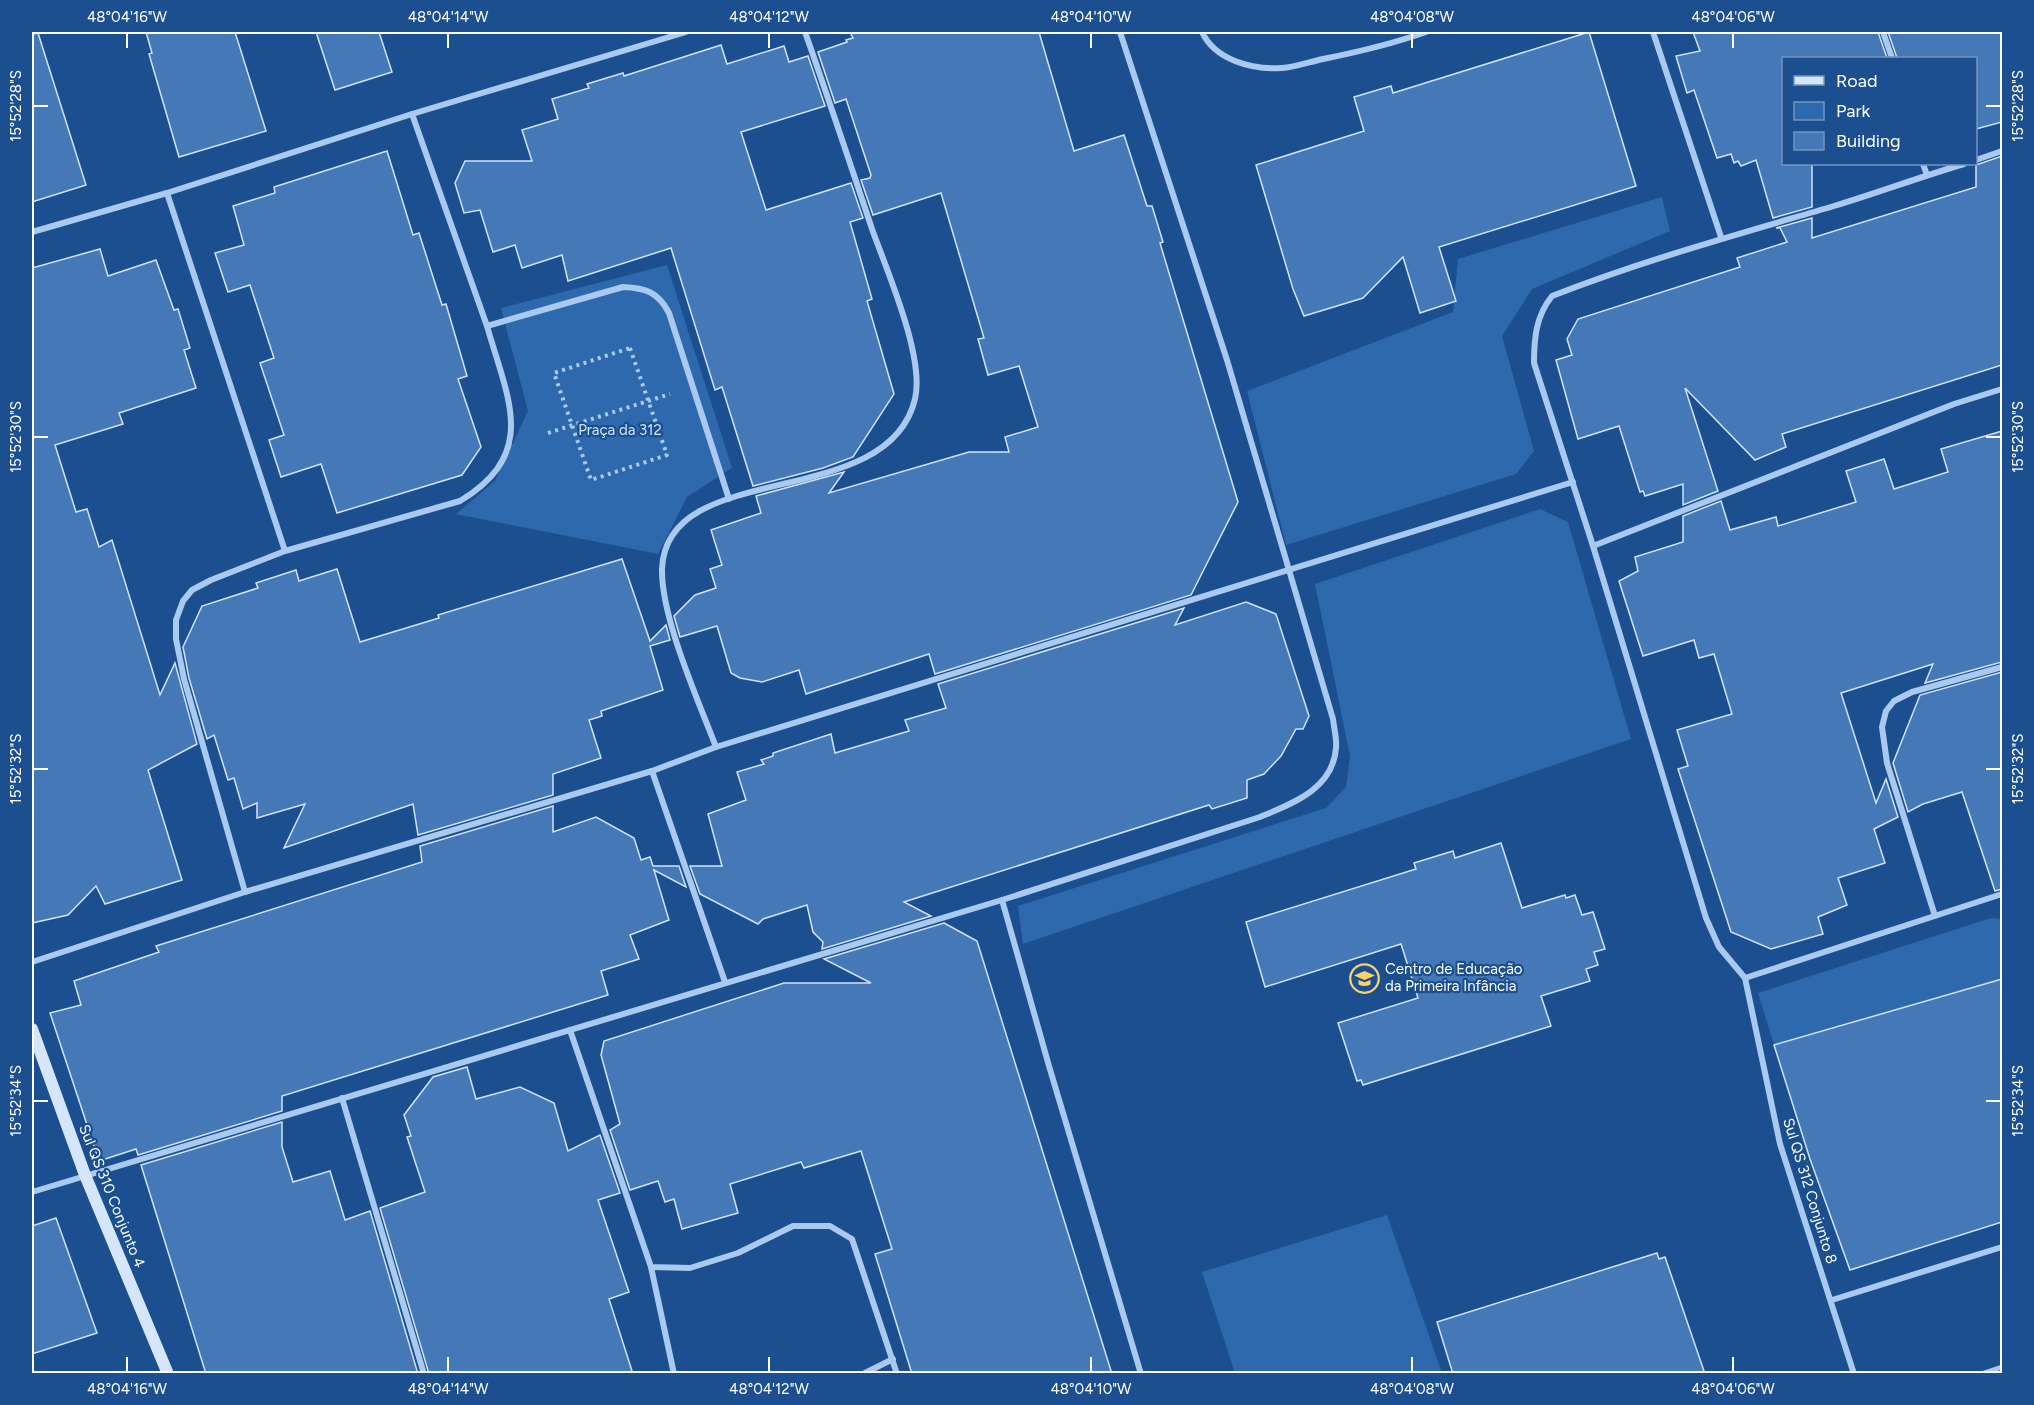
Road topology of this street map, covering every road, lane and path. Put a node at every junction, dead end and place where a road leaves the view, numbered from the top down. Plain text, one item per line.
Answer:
1 (686, 32) edge
2 (805, 32) edge
3 (1120, 32) edge
4 (1203, 32) edge
5 (1426, 32) edge
6 (1653, 32) edge
7 (1884, 32) edge
8 (1892, 57) edge
9 (412, 114) junction
10 (2002, 151) edge
11 (1977, 160) edge
12 (1923, 165) edge
13 (1961, 165) edge
14 (1927, 175) junction
15 (167, 193) junction
16 (32, 232) edge
17 (1721, 237) junction
18 (487, 326) junction
19 (2002, 389) edge
20 (670, 394) dead end
21 (648, 401) junction
22 (573, 425) junction
23 (548, 433) dead end
24 (1573, 482) junction
25 (729, 499) junction
26 (1593, 546) junction
27 (285, 551) junction
28 (1290, 569) junction
29 (2002, 667) edge
30 (716, 747) junction
31 (652, 771) junction
32 (245, 892) junction
33 (2002, 894) edge
34 (1002, 900) junction
35 (1935, 916) junction
36 (32, 962) edge
37 (1745, 978) junction
38 (725, 982) junction
39 (32, 1029) edge
40 (570, 1030) junction
41 (342, 1098) junction
42 (85, 1175) junction
43 (32, 1192) edge
44 (2002, 1247) edge
45 (651, 1268) junction
46 (1832, 1300) junction
47 (893, 1359) junction
48 (2002, 1367) edge
49 (168, 1374) edge
50 (424, 1374) edge
51 (674, 1374) edge
52 (863, 1374) edge
53 (897, 1374) edge
54 (1141, 1374) edge
55 (1854, 1374) edge
56 (1982, 1374) edge

1 - 9 street
2 - 25 street
3 - 28 street
4 - 5 street
6 - 17 street
7 - 8 street
9 - 15 street
9 - 18 street
10 - 11 street
12 - 14 street
13 - 14 street
14 - 17 street
15 - 16 street
15 - 27 street
17 - 24 street
18 - 25 street
18 - 27 street
19 - 26 street
20 - 21 path
21 - 22 path
21 - 22 path
21 - 22 path
22 - 23 path
24 - 26 street
24 - 28 street
25 - 30 street
26 - 37 street
27 - 32 street
28 - 30 street
28 - 34 street
29 - 35 street
30 - 31 street
31 - 32 street
31 - 38 street
32 - 36 street
33 - 35 street
34 - 38 street
34 - 54 street
35 - 37 street
37 - 46 street, Sul QS 312 Conjunto 8
38 - 40 street
39 - 42 street, Sul QS 310 Conjunto 4
40 - 41 street
40 - 45 street
41 - 42 street
41 - 50 street
42 - 43 street
42 - 49 street, Sul QS 310 Conjunto 4
44 - 46 street
45 - 47 street
45 - 51 street
46 - 55 street, Sul QS 312 Conjunto 8
47 - 52 street
47 - 53 street
48 - 56 lane

